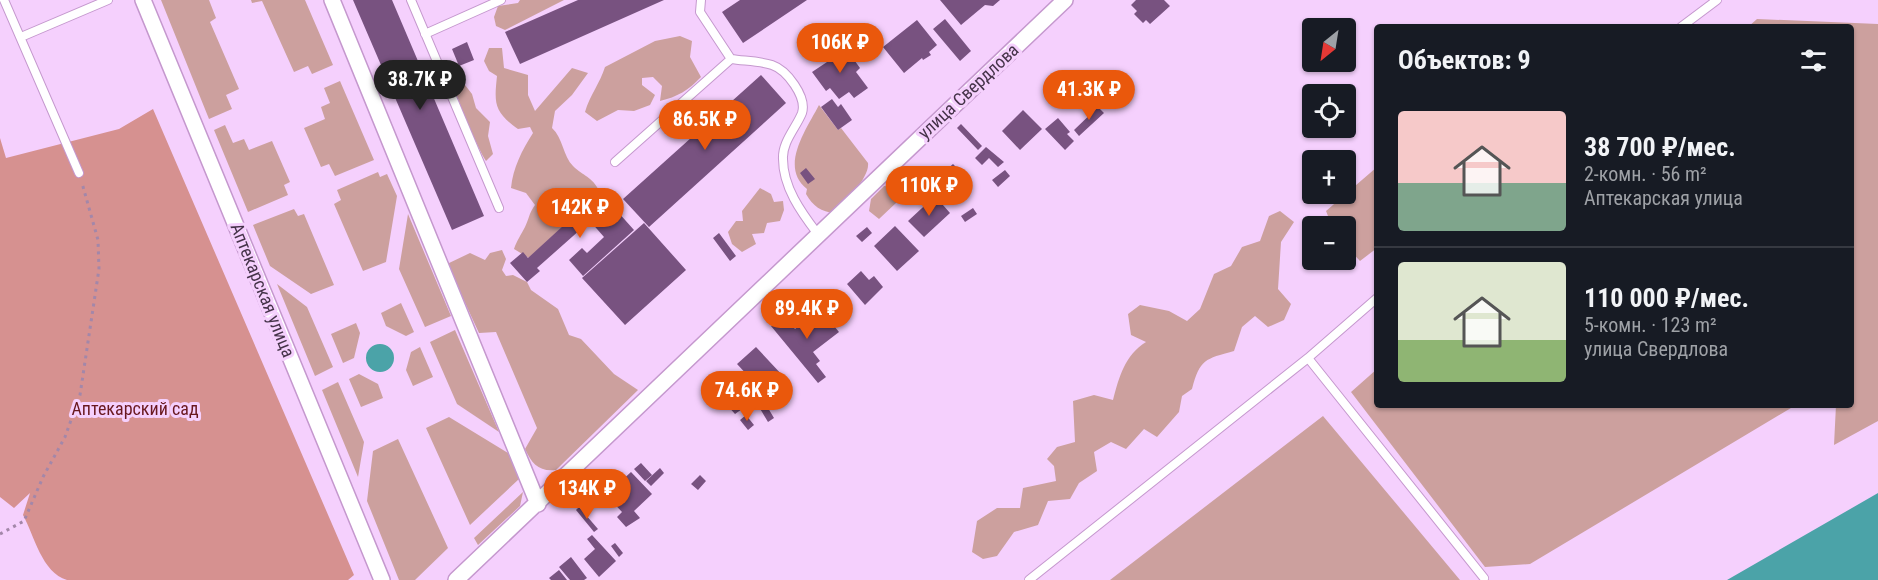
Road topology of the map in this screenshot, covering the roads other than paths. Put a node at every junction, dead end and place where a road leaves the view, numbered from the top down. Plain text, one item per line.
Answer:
1 (4, 0) edge
2 (108, 0) edge
3 (143, 0) edge
4 (332, 0) edge
5 (411, 0) edge
6 (501, 0) edge
7 (701, 0) edge
8 (1065, 0) edge
9 (1717, 0) edge
10 (1685, 24) edge
11 (425, 34) junction
12 (21, 37) junction
13 (731, 59) junction
14 (615, 162) dead end
15 (80, 173) road end
16 (499, 208) dead end
17 (817, 233) junction
18 (1374, 301) edge
19 (1308, 358) junction
20 (538, 504) junction
21 (1484, 578) dead end
22 (382, 580) edge
23 (456, 580) edge
24 (1029, 580) edge

1 - 12 lane
2 - 12 lane
3 - 22 street, Аптекарская улица
4 - 20 street
5 - 11 lane
6 - 11 lane
7 - 13 lane
8 - 17 street, улица Свердлова
9 - 10 lane
11 - 16 lane
12 - 15 lane
13 - 14 lane
13 - 17 lane
17 - 20 street, улица Свердлова
18 - 19 lane
19 - 21 lane
19 - 24 lane
20 - 23 street, улица Свердлова

